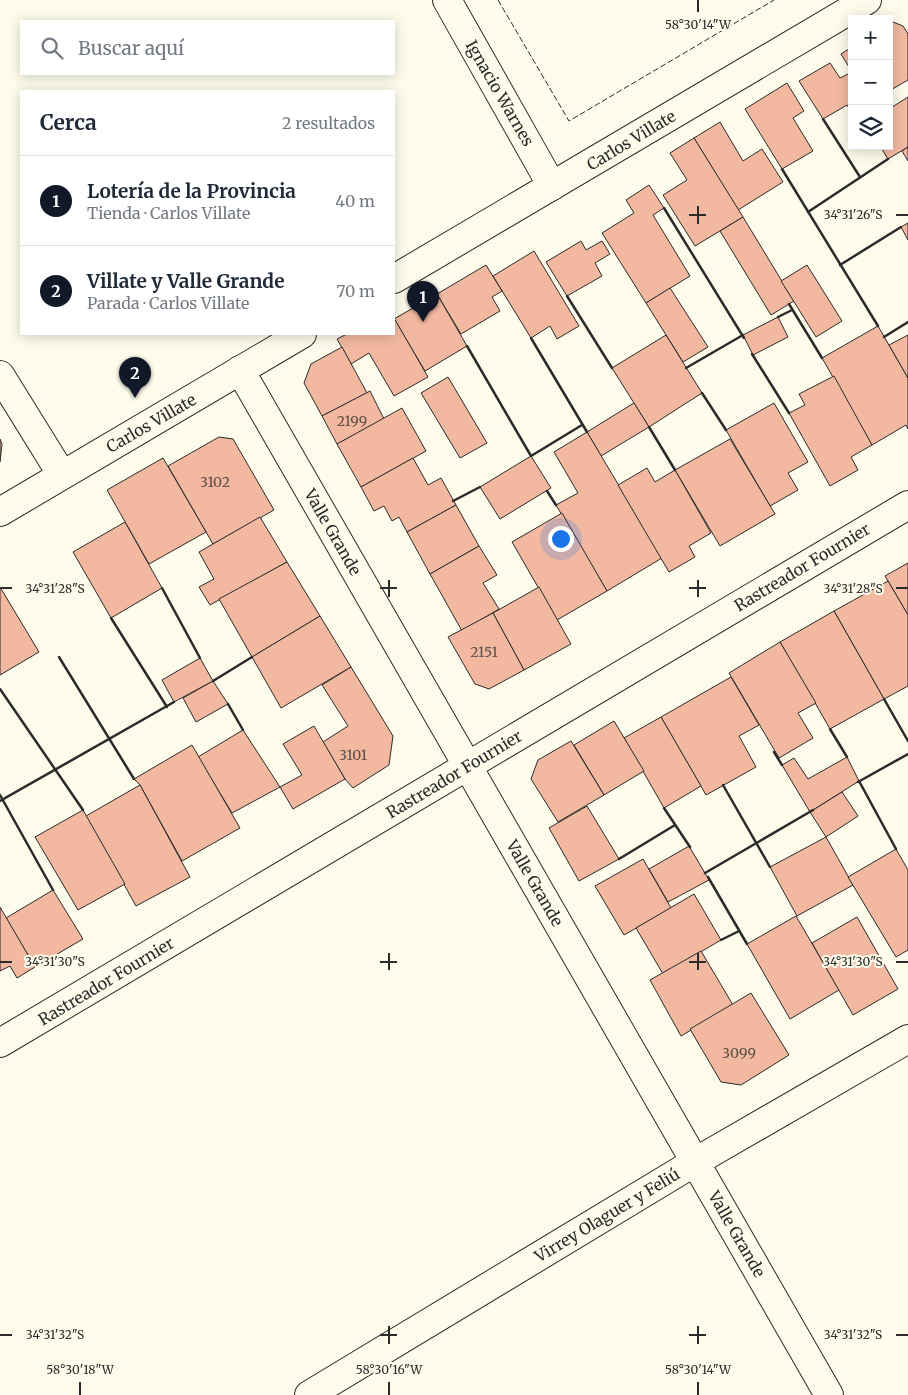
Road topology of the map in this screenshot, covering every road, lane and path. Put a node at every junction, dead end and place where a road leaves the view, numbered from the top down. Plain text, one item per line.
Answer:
1 (447, 0) edge
2 (868, 0) edge
3 (552, 186) junction
4 (395, 278) edge
5 (300, 335) edge
6 (240, 370) junction
7 (0, 375) edge
8 (62, 475) junction
9 (908, 505) edge
10 (0, 512) edge
11 (468, 766) junction
12 (908, 1039) edge
13 (0, 1043) edge
14 (695, 1162) junction
15 (309, 1395) edge
16 (829, 1395) edge

1 - 3 street, Ignacio Warnes
2 - 3 street, Carlos Villate
3 - 4 street, Carlos Villate
5 - 6 street, Carlos Villate
6 - 8 street, Carlos Villate
6 - 11 street, Valle Grande
7 - 8 street
8 - 10 street, Carlos Villate
9 - 11 street, Rastreador Fournier
11 - 13 street, Rastreador Fournier
11 - 14 street, Valle Grande
12 - 14 street, Virrey Olaguer y Feliú
14 - 15 street, Virrey Olaguer y Feliú
14 - 16 street, Valle Grande

